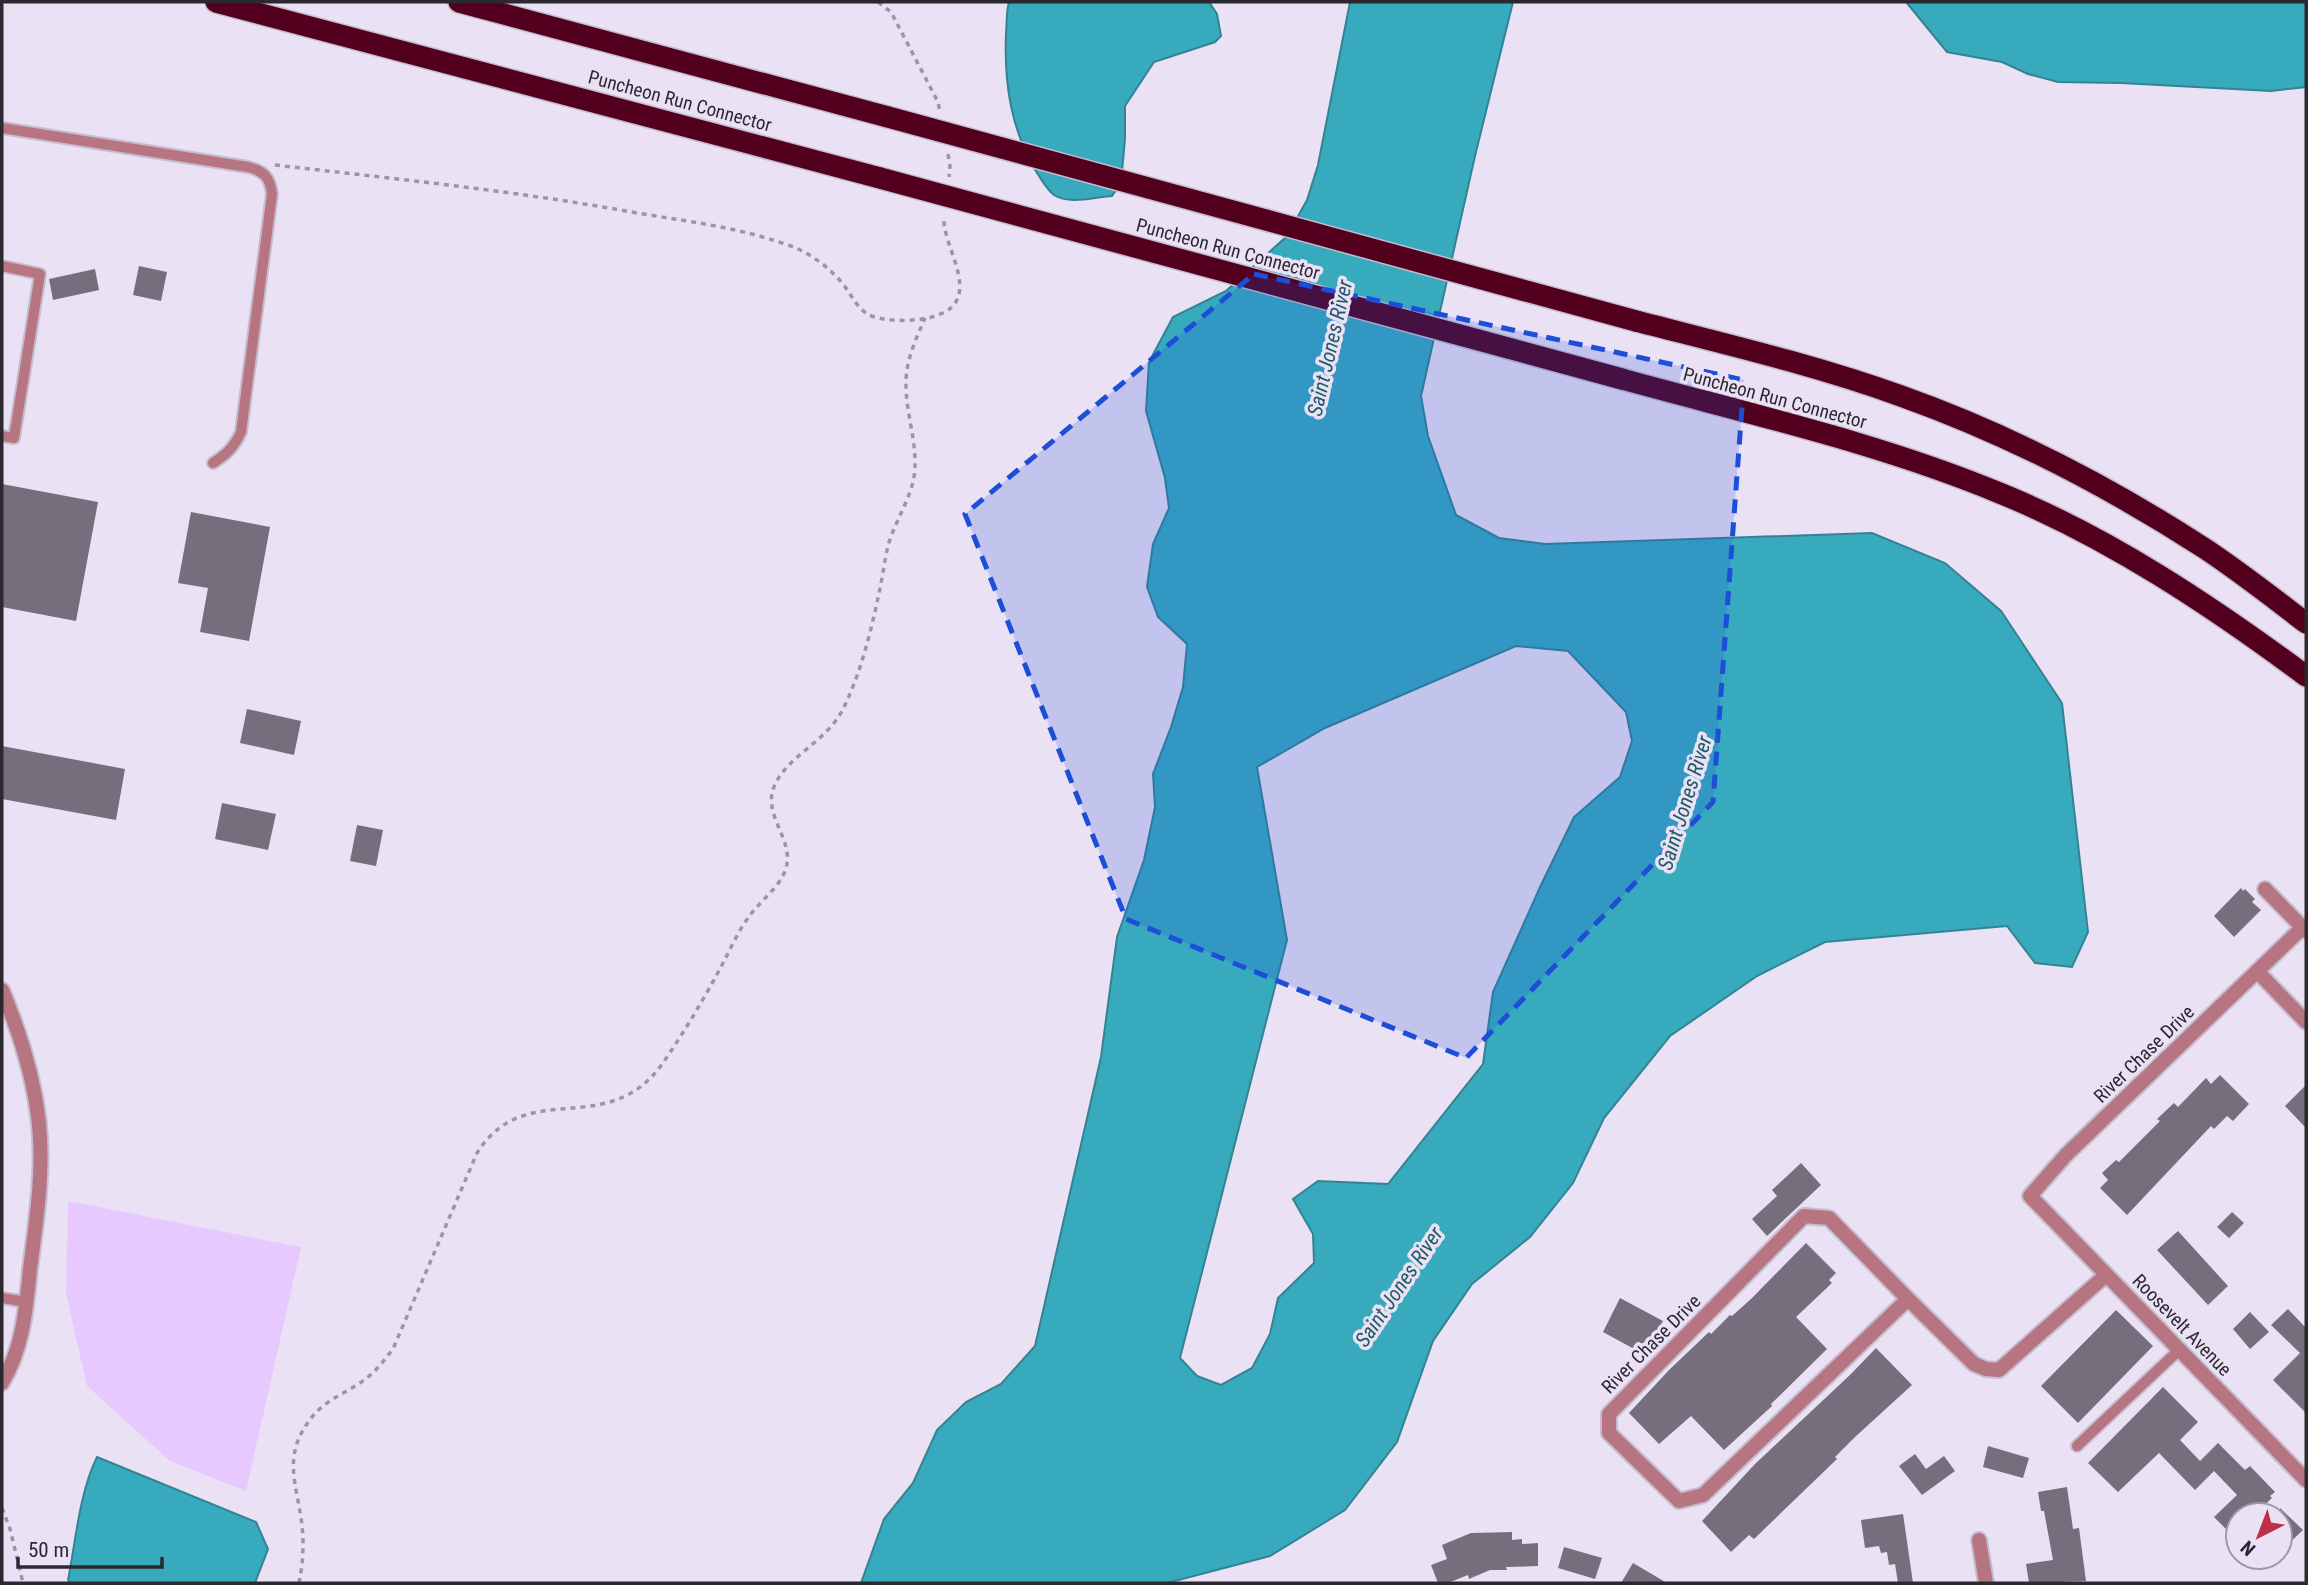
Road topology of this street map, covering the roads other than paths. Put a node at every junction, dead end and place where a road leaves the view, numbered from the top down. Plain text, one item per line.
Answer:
1 (216, 2) edge
2 (459, 2) edge
3 (2, 128) edge
4 (2, 266) edge
5 (2, 436) edge
6 (213, 463) dead end
7 (2306, 622) edge
8 (2306, 676) edge
9 (2266, 889) dead end
10 (2305, 929) edge
11 (2257, 971) junction
12 (2, 990) edge
13 (2306, 1022) edge
14 (2030, 1196) joint
15 (2106, 1275) junction
16 (2, 1298) edge
17 (1908, 1299) junction
18 (27, 1302) junction
19 (2179, 1350) junction
20 (2, 1383) edge
21 (2077, 1446) dead end
22 (2306, 1480) edge
23 (1979, 1541) dead end
24 (1986, 1583) edge

1 - 8 highway, Puncheon Run Connector, bridge
2 - 7 highway, Puncheon Run Connector, bridge
3 - 6 lane
4 - 5 lane
9 - 10 street, River Chase Drive
10 - 11 street, River Chase Drive
11 - 13 street
11 - 14 street, River Chase Drive
12 - 18 street
14 - 15 street, Roosevelt Avenue
15 - 17 street, River Chase Drive
15 - 19 street, Roosevelt Avenue
16 - 18 lane
17 - 17 street, River Chase Drive
18 - 20 street
19 - 21 lane
19 - 22 street, Roosevelt Avenue
23 - 24 street

